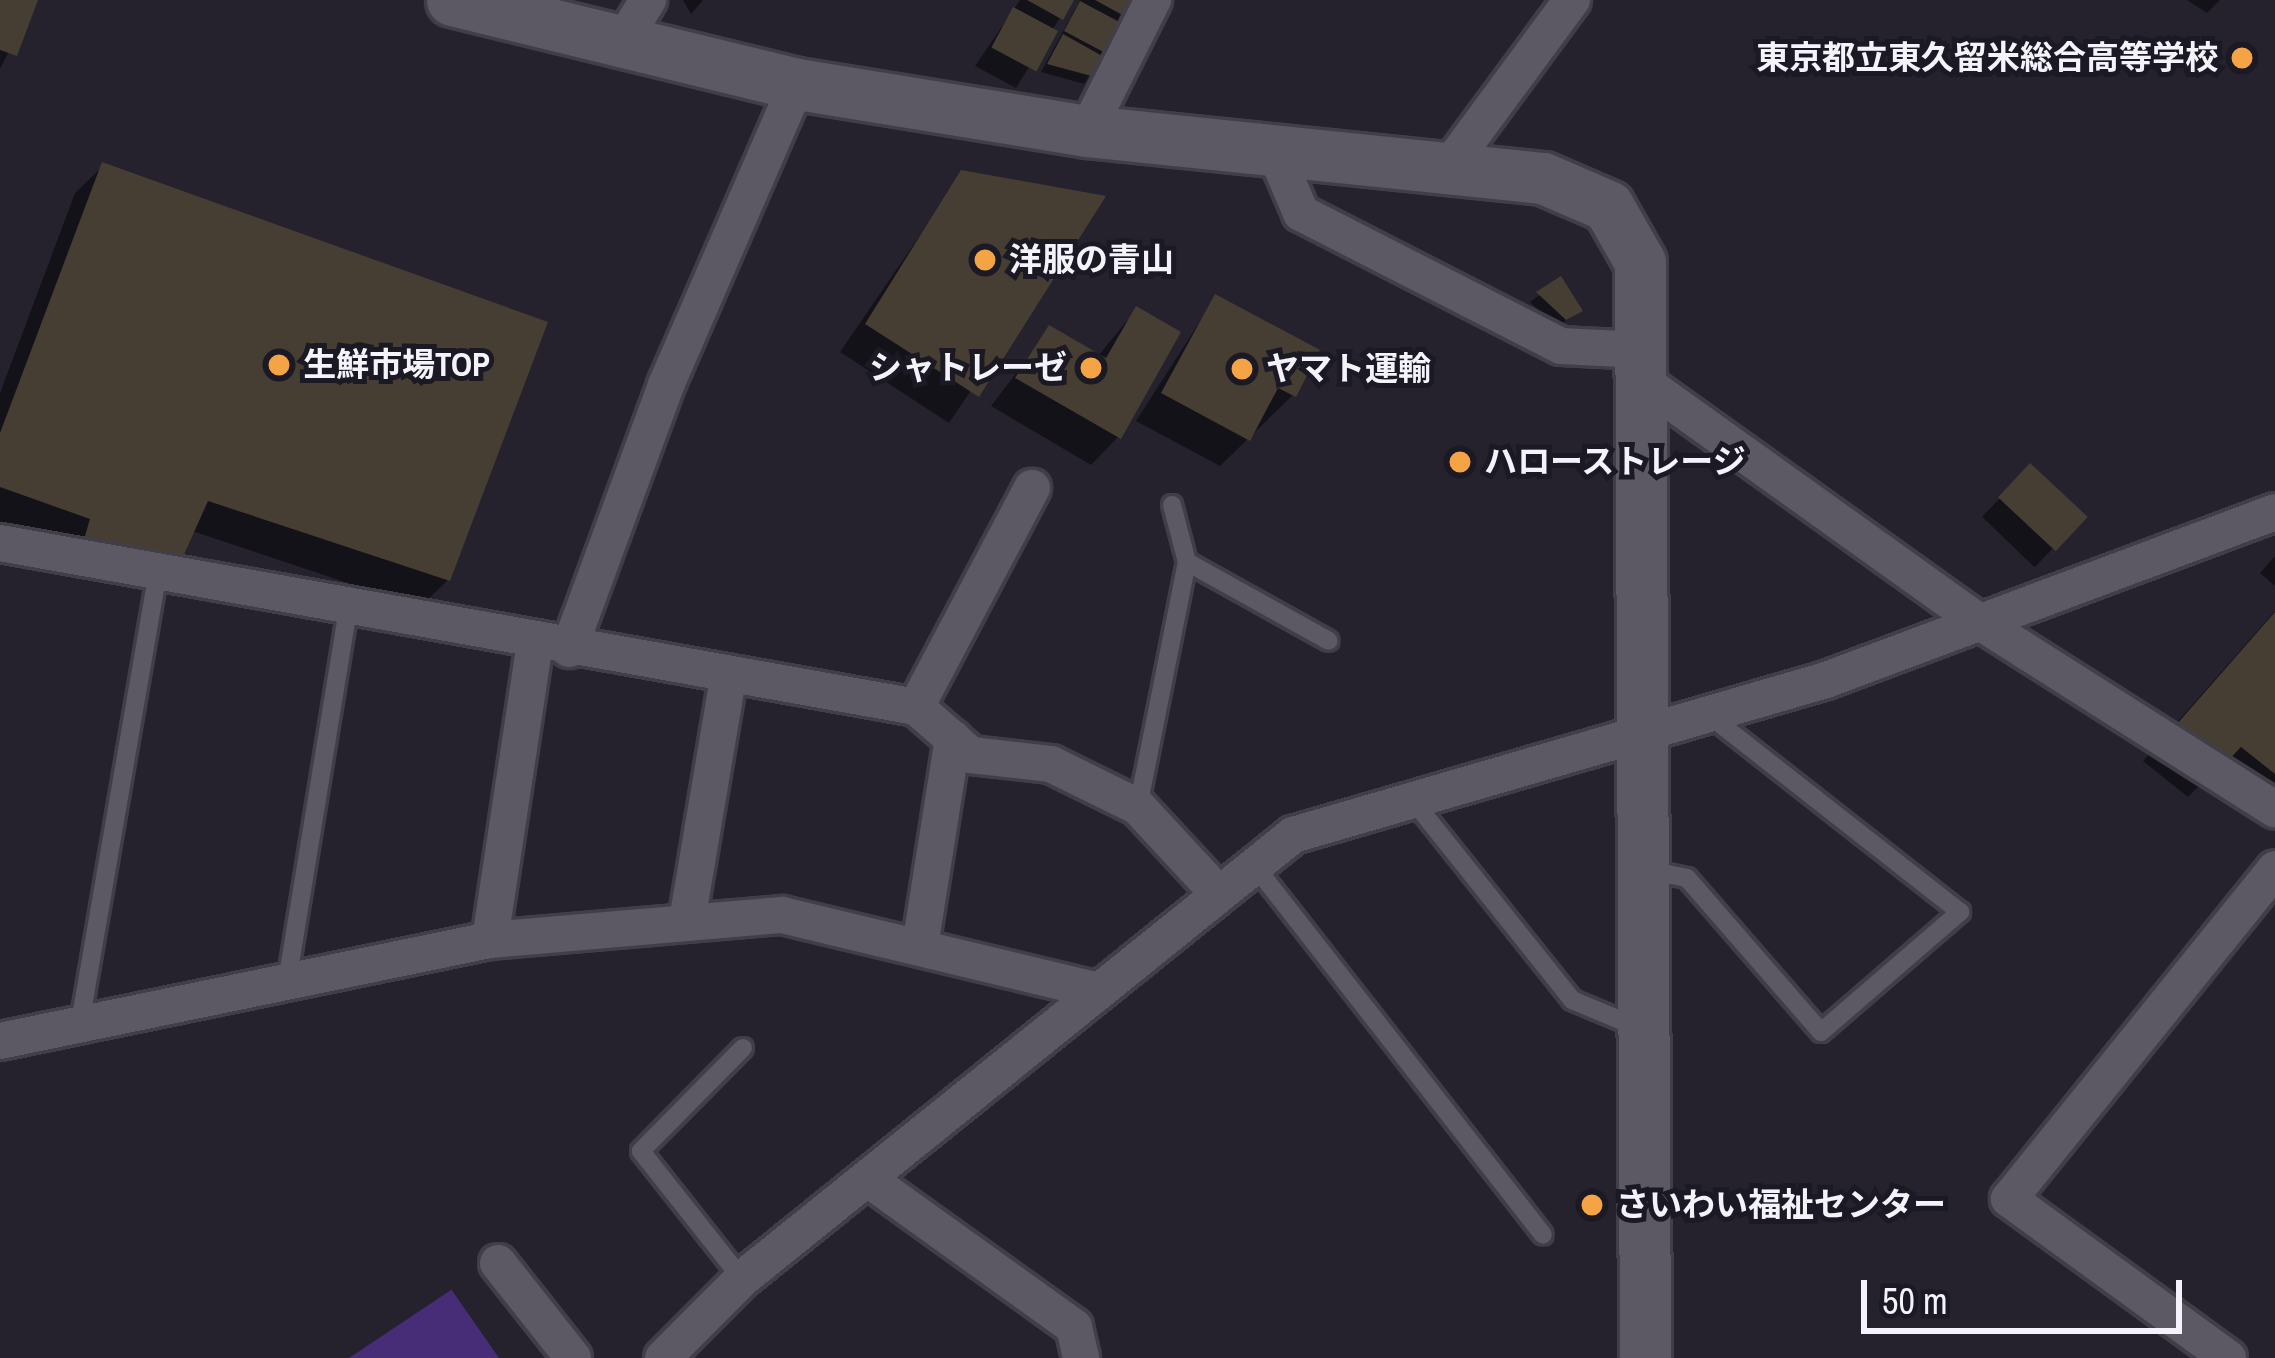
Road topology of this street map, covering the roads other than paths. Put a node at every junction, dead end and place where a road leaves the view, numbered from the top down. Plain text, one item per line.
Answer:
1 (452, 0) edge
2 (648, 0) edge
3 (1154, 0) edge
4 (1572, 0) edge
5 (621, 44) junction
6 (797, 84) junction
7 (1087, 131) junction
8 (1275, 152) junction
9 (1445, 172) junction
10 (1641, 365) junction
11 (1032, 488) dead end
12 (1172, 505) dead end
13 (2275, 512) edge
14 (0, 543) edge
15 (1187, 562) junction
16 (158, 572) junction
17 (348, 610) junction
18 (1972, 617) junction
19 (1329, 641) dead end
20 (552, 646) junction
21 (728, 678) junction
22 (916, 707) junction
23 (1710, 716) junction
24 (1639, 734) junction
25 (953, 740) junction
26 (1411, 798) junction
27 (1138, 807) junction
28 (2275, 809) edge
29 (1250, 861) junction
30 (1639, 868) junction
31 (2275, 869) edge
32 (1216, 891) junction
33 (687, 921) junction
34 (490, 940) junction
35 (921, 940) junction
36 (287, 982) junction
37 (1100, 991) junction
38 (80, 1023) junction
39 (1640, 1028) junction
40 (0, 1040) edge
41 (742, 1048) dead end
42 (868, 1179) junction
43 (1543, 1234) dead end
44 (498, 1264) dead end
45 (742, 1279) junction
46 (573, 1358) edge
47 (663, 1358) edge
48 (1081, 1358) edge
49 (1645, 1358) edge
50 (2228, 1358) edge

1 - 5 street
2 - 5 street
3 - 7 street
4 - 9 street
5 - 6 street
6 - 7 street
6 - 20 street
7 - 8 street
8 - 9 street
8 - 10 street
9 - 10 street
10 - 18 street
10 - 24 street
11 - 22 street
12 - 15 lane
13 - 18 street
14 - 16 street
15 - 19 lane
15 - 27 lane
16 - 17 street
16 - 38 lane
17 - 20 street
17 - 36 lane
18 - 23 street
18 - 28 street
20 - 21 street
20 - 34 street
21 - 22 street
21 - 33 street
22 - 25 street
23 - 24 street
23 - 30 lane
24 - 26 street
24 - 30 street
25 - 27 street
25 - 35 street
26 - 29 street
26 - 39 lane
27 - 32 street
29 - 32 street
29 - 43 lane
30 - 39 street
31 - 50 street
32 - 37 street
33 - 34 street
33 - 35 street
34 - 36 street
35 - 37 street
36 - 38 street
37 - 42 street
38 - 40 street
39 - 49 street
41 - 45 lane
42 - 45 street
42 - 48 street
44 - 46 street
45 - 47 street

